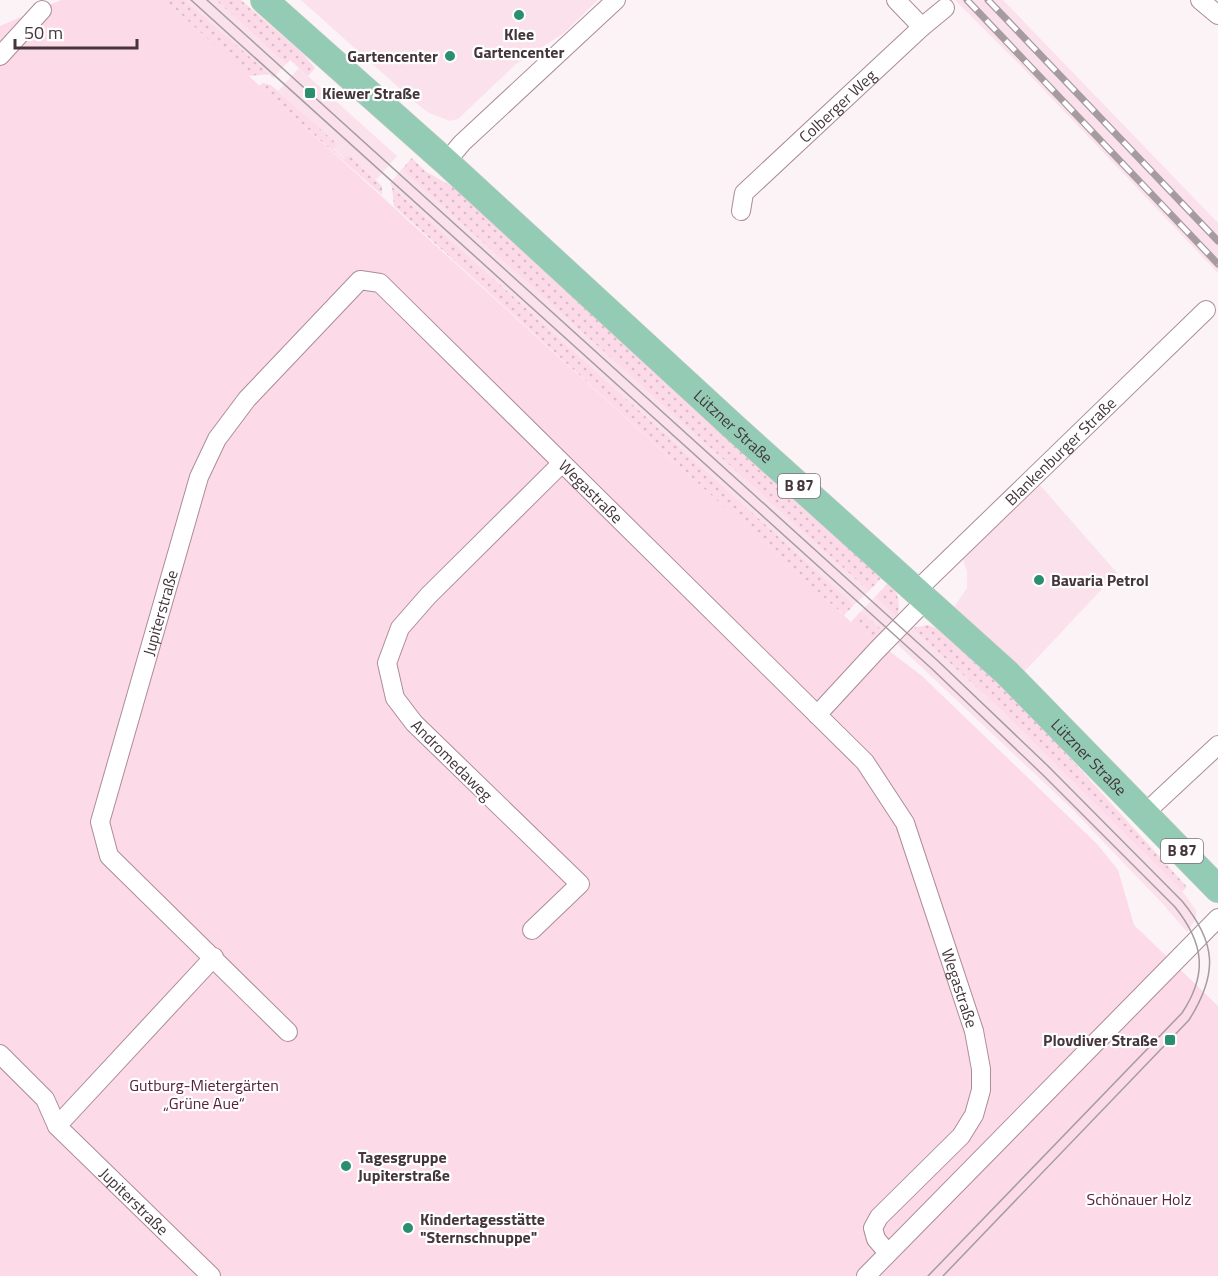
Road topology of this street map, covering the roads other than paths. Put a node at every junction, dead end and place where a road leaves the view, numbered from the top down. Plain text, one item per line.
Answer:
1 (264, 0) edge
2 (616, 0) edge
3 (896, 0) edge
4 (1200, 0) edge
5 (945, 8) dead end
6 (42, 10) dead end
7 (1218, 15) edge
8 (922, 27) junction
9 (0, 56) edge
10 (446, 162) junction
11 (741, 211) dead end
12 (360, 280) joint
13 (1206, 310) dead end
14 (562, 463) junction
15 (921, 596) junction
16 (818, 715) junction
17 (1218, 745) edge
18 (1145, 813) junction
19 (1218, 889) edge
20 (1218, 918) edge
21 (532, 930) dead end
22 (214, 957) junction
23 (288, 1032) dead end
24 (0, 1054) edge
25 (57, 1125) junction
26 (888, 1253) junction
27 (211, 1276) edge
28 (866, 1276) edge

1 - 10 main road, Lützner Straße / B 87
2 - 10 street
3 - 8 street
4 - 7 street
5 - 8 street, Colberger Weg
6 - 9 street
8 - 11 street, Colberger Weg
10 - 15 main road, Lützner Straße / B 87
12 - 14 street, Wegastraße
12 - 22 street, Jupiterstraße
13 - 15 street, Blankenburger Straße
14 - 16 street, Wegastraße
14 - 21 street, Andromedaweg
15 - 16 street
15 - 18 main road, Lützner Straße / B 87
16 - 26 street, Wegastraße
17 - 18 street
18 - 19 main road, Lützner Straße / B 87
20 - 26 street
22 - 23 street, Jupiterstraße
22 - 25 street
24 - 25 street, Jupiterstraße
25 - 27 street, Jupiterstraße
26 - 28 street

